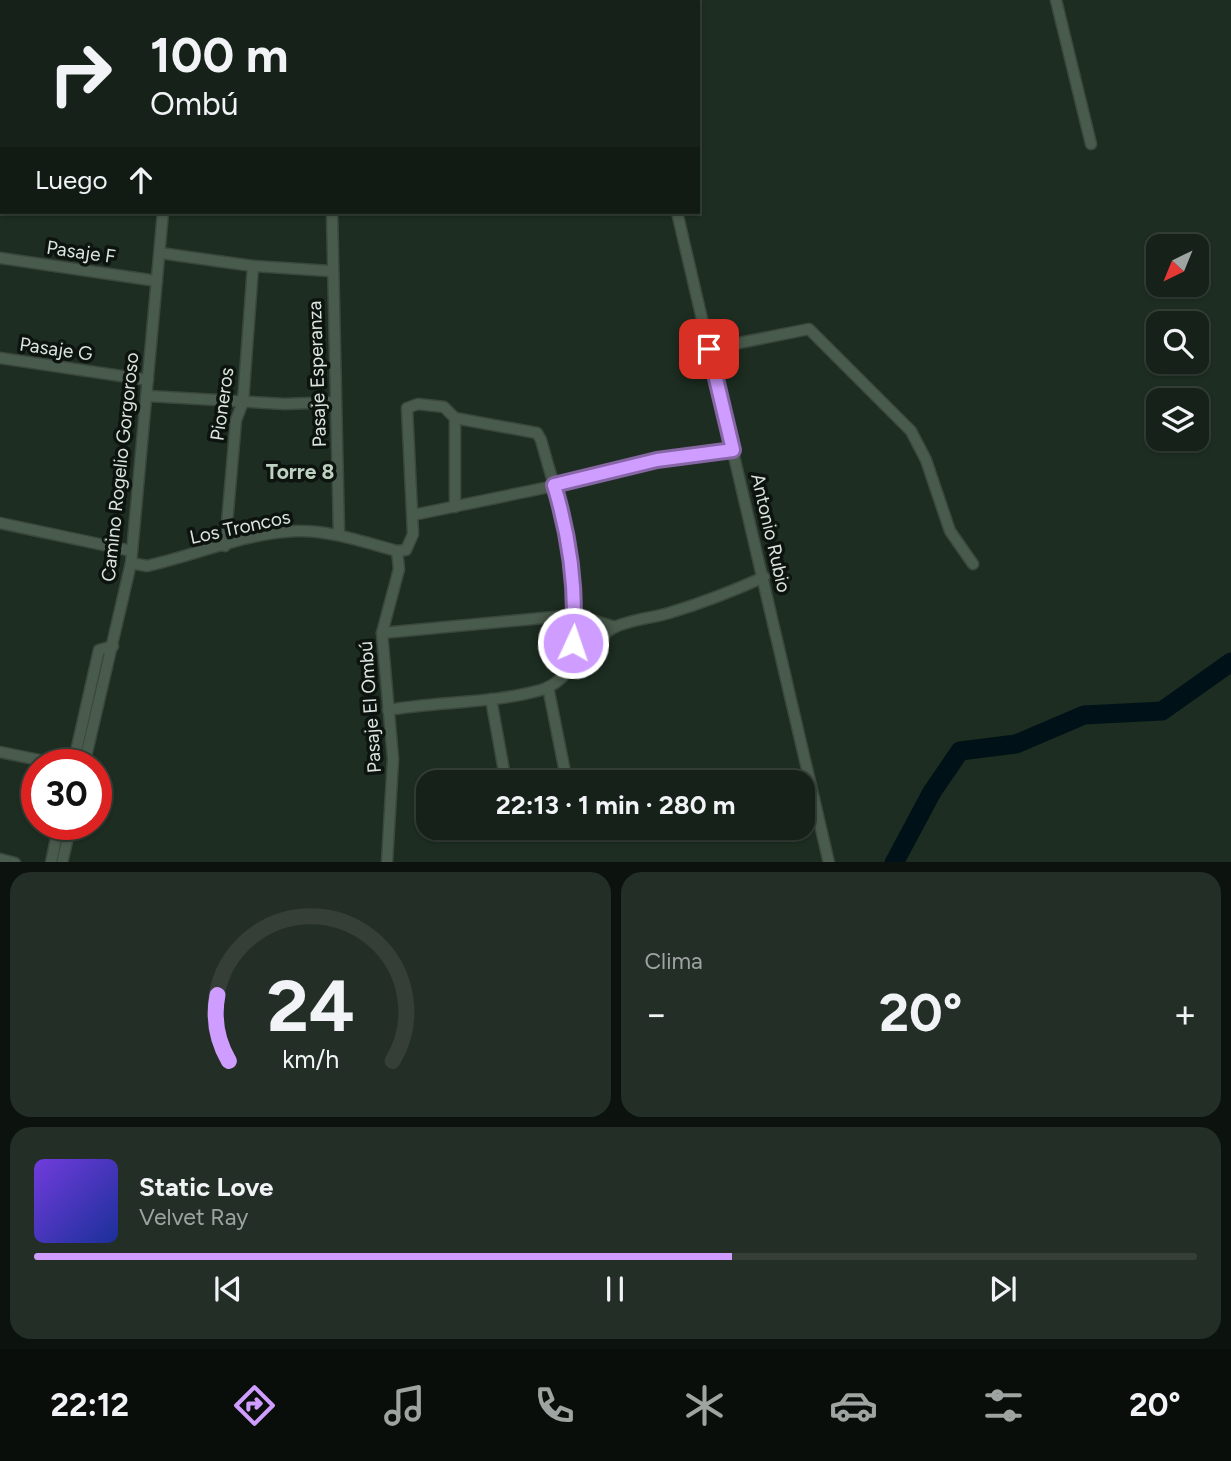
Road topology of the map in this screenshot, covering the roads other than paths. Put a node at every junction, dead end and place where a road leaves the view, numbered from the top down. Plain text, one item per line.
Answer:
1 (1056, 0) edge
2 (1091, 144) dead end
3 (163, 214) edge
4 (332, 214) edge
5 (677, 214) edge
6 (160, 253) junction
7 (0, 258) edge
8 (253, 267) junction
9 (330, 271) junction
10 (157, 281) junction
11 (709, 349) junction
12 (0, 358) edge
13 (148, 380) junction
14 (148, 396) junction
15 (243, 402) junction
16 (336, 402) junction
17 (455, 418) junction
18 (733, 450) junction
19 (554, 485) junction
20 (455, 507) junction
21 (412, 514) junction
22 (0, 523) edge
23 (339, 535) junction
24 (225, 546) junction
25 (132, 551) junction
26 (397, 551) junction
27 (131, 563) junction
28 (973, 564) dead end
29 (764, 577) junction
30 (575, 615) junction
31 (615, 627) junction
32 (382, 633) junction
33 (113, 646) junction
34 (578, 659) junction
35 (548, 687) junction
36 (491, 699) junction
37 (388, 710) junction
38 (77, 749) edge
39 (88, 749) edge
40 (0, 752) edge
41 (21, 756) edge
42 (504, 770) edge
43 (565, 770) edge
44 (56, 840) edge
45 (67, 840) edge
46 (51, 862) edge
47 (62, 862) edge
48 (387, 862) edge
49 (829, 862) edge

1 - 2 street
3 - 6 street, Camino Rogelio Gorgoroso
4 - 9 street, Pasaje Esperanza
5 - 11 street, Antonio Rubio
6 - 8 street
6 - 10 street, Camino Rogelio Gorgoroso
7 - 10 street, Pasaje F
8 - 9 street
8 - 15 street, Pioneros
9 - 16 street, Pasaje Esperanza
10 - 13 street, Camino Rogelio Gorgoroso
11 - 18 street, Antonio Rubio
11 - 28 street
12 - 13 street, Pasaje G
13 - 14 street, Camino Rogelio Gorgoroso
14 - 15 street
14 - 25 street, Camino Rogelio Gorgoroso
15 - 16 street
15 - 24 street, Pioneros
16 - 23 street, Pasaje Esperanza
17 - 19 street
17 - 20 street
17 - 21 street
18 - 19 street
18 - 29 street, Antonio Rubio
19 - 20 street
19 - 30 street
20 - 21 street
21 - 26 street
22 - 25 street
23 - 24 street, Los Troncos
23 - 26 street, Los Troncos
24 - 27 street, Los Troncos
25 - 27 street, Camino Rogelio Gorgoroso
26 - 32 street, Pasaje El Ombú
27 - 33 street, Camino Rogelio Gorgoroso
29 - 31 street
29 - 49 street, Antonio Rubio
30 - 31 street
30 - 32 street
30 - 34 street
31 - 34 street
32 - 37 street, Pasaje El Ombú
33 - 38 street
33 - 39 street, Camino Rogelio Gorgoroso
34 - 35 street
35 - 36 street
35 - 43 street
36 - 37 street
36 - 42 street
37 - 48 street, Pasaje El Ombú
40 - 41 street
44 - 46 street
45 - 47 street

